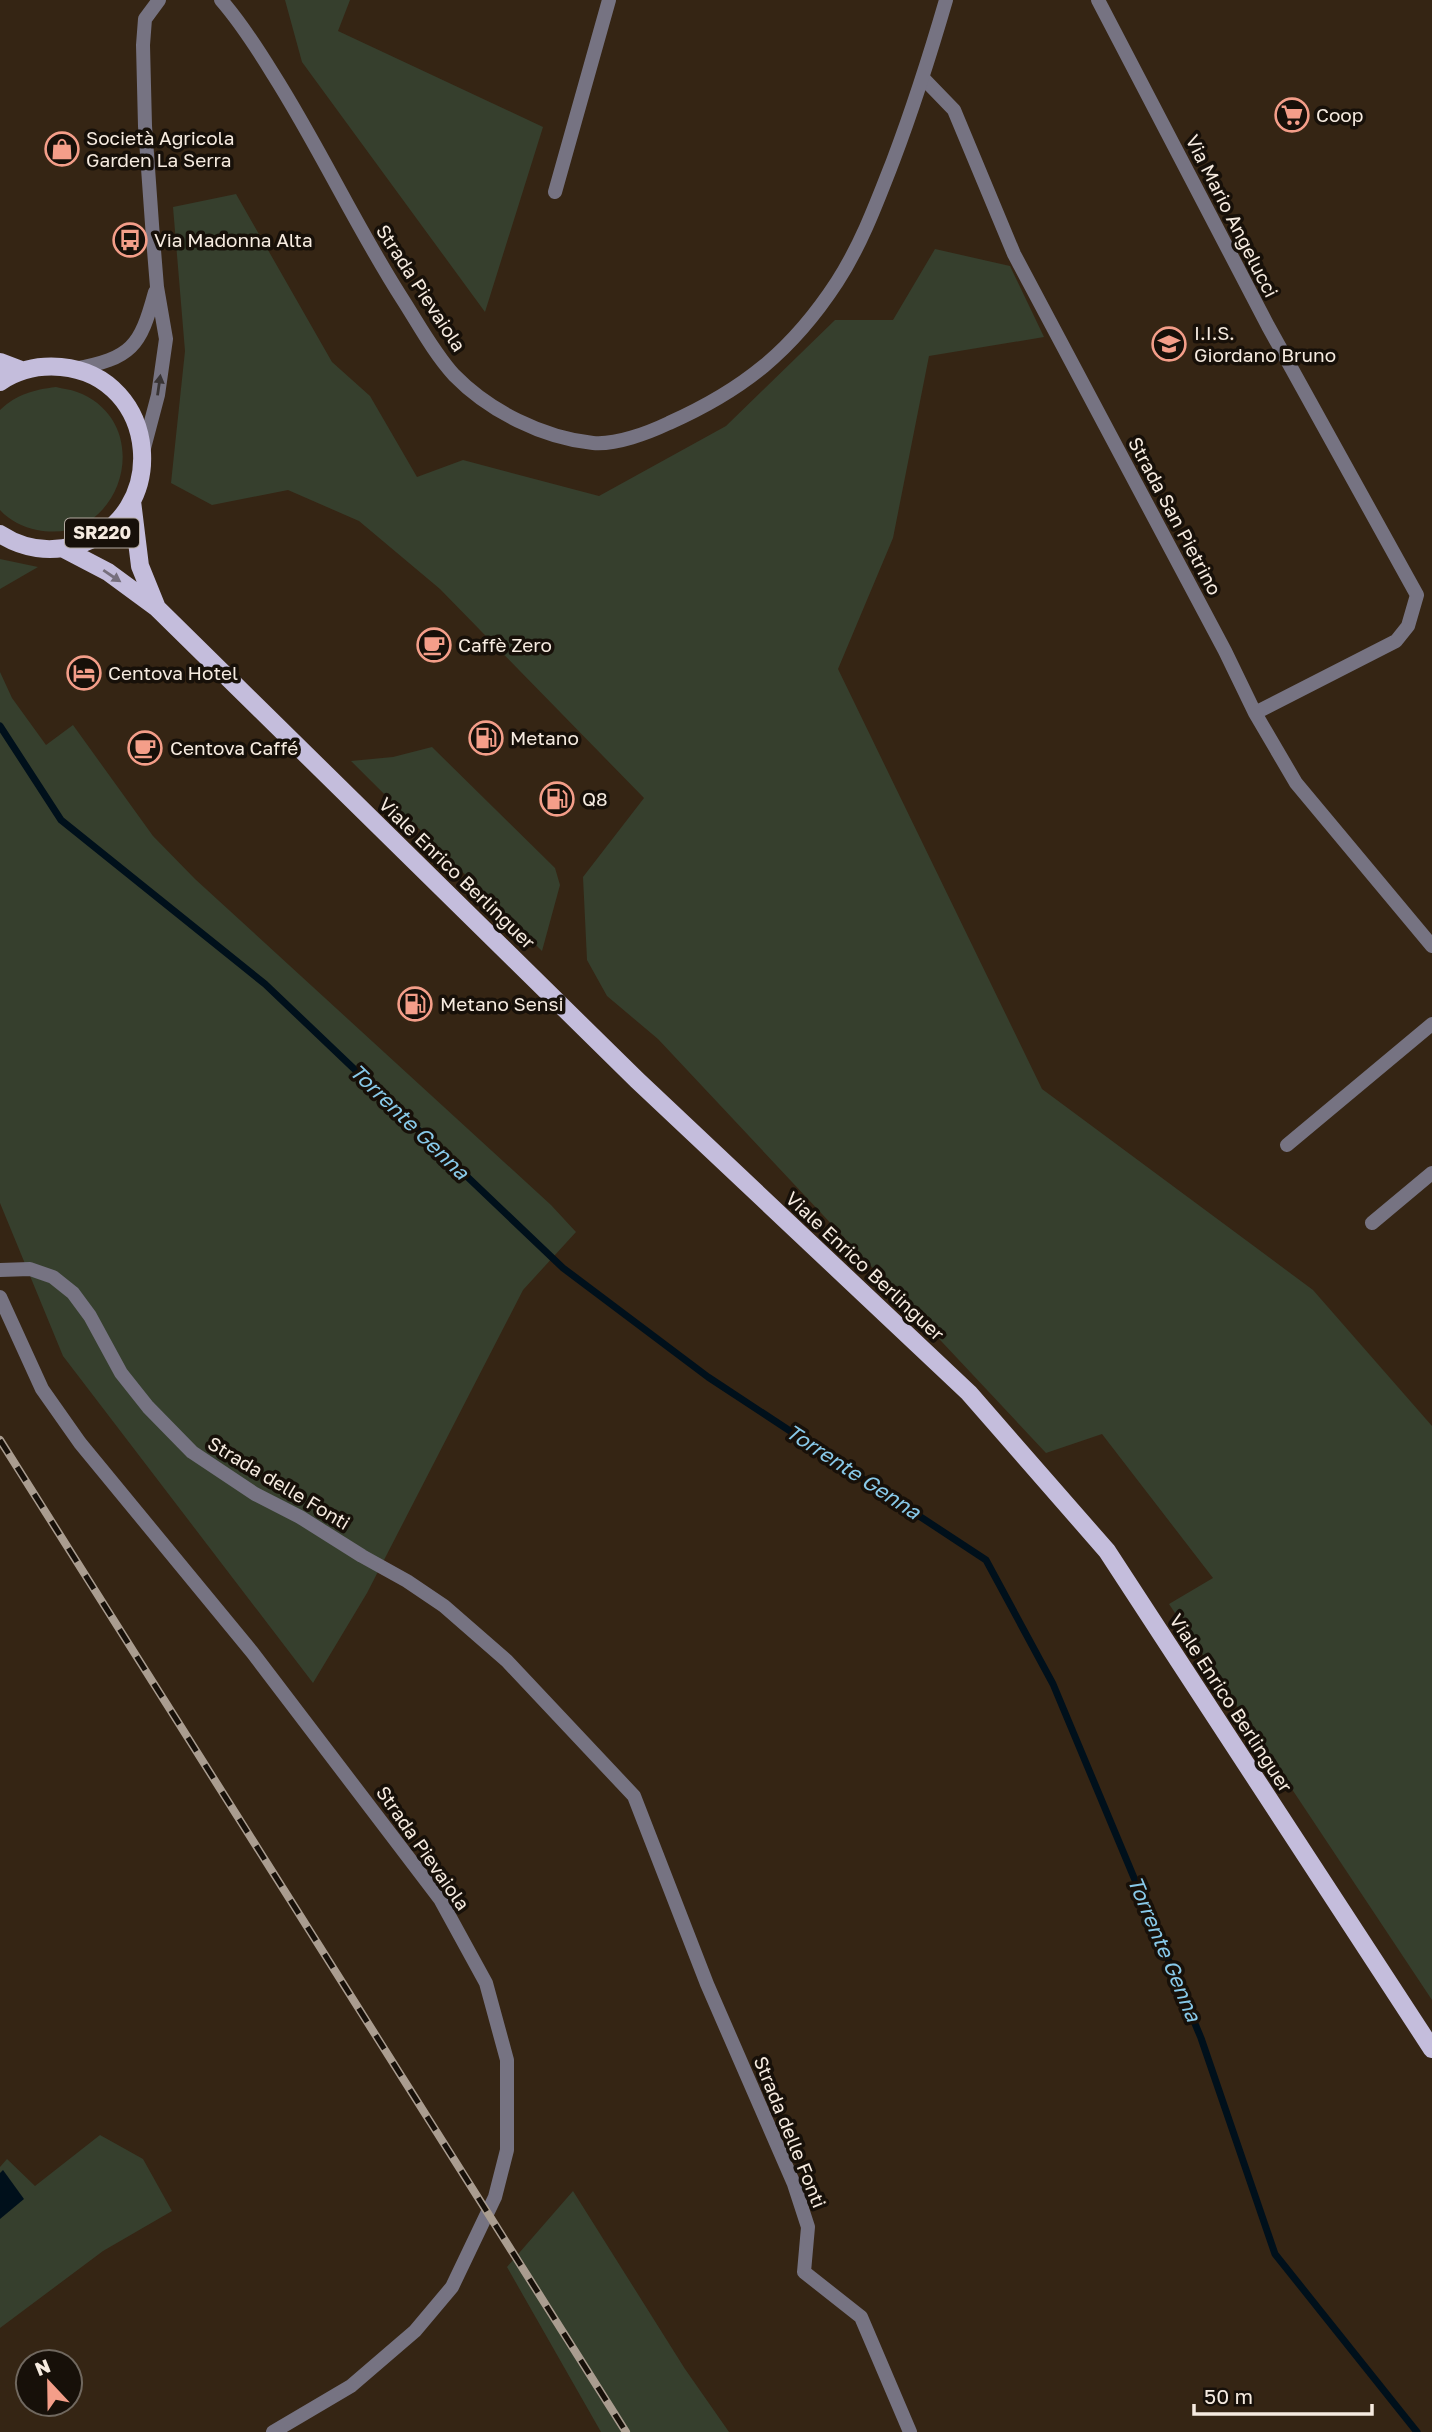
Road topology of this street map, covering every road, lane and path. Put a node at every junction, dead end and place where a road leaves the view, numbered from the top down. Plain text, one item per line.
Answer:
1 (159, 0) edge
2 (221, 0) edge
3 (609, 0) edge
4 (946, 0) edge
5 (1098, 0) edge
6 (923, 79) junction
7 (555, 192) dead end
8 (157, 287) junction
9 (0, 362) edge
10 (74, 369) junction
11 (21, 370) junction
12 (0, 382) edge
13 (143, 452) junction
14 (132, 501) junction
15 (4, 539) edge
16 (64, 549) junction
17 (157, 608) junction
18 (1255, 713) junction
19 (1432, 947) edge
20 (1432, 1024) edge
21 (1287, 1145) dead end
22 (1432, 1173) edge
23 (1372, 1223) dead end
24 (0, 1270) edge
25 (0, 1297) edge
26 (1432, 2049) edge
27 (273, 2432) edge
28 (910, 2432) edge

1 - 8 street, SR220
2 - 6 street, Strada Pievaiola
3 - 7 street
4 - 6 street
5 - 18 street, Via Mario Angelucci
6 - 18 street, Strada San Pietrino
8 - 10 street, SR220
13 -> 8 street, SR220
9 - 11 main road
10 - 11 main road, SR220
10 - 13 main road, SR220
11 - 12 main road, SR220
13 - 14 main road, SR220
14 - 16 main road, SR220
14 - 17 main road
15 - 16 main road, SR220
16 -> 17 main road, Viale Enrico Berlinguer
17 - 26 main road, Viale Enrico Berlinguer
18 - 19 street, Strada San Pietrino
20 - 21 street
22 - 23 street
24 - 28 street, Strada delle Fonti
25 - 27 street, Strada Pievaiola

